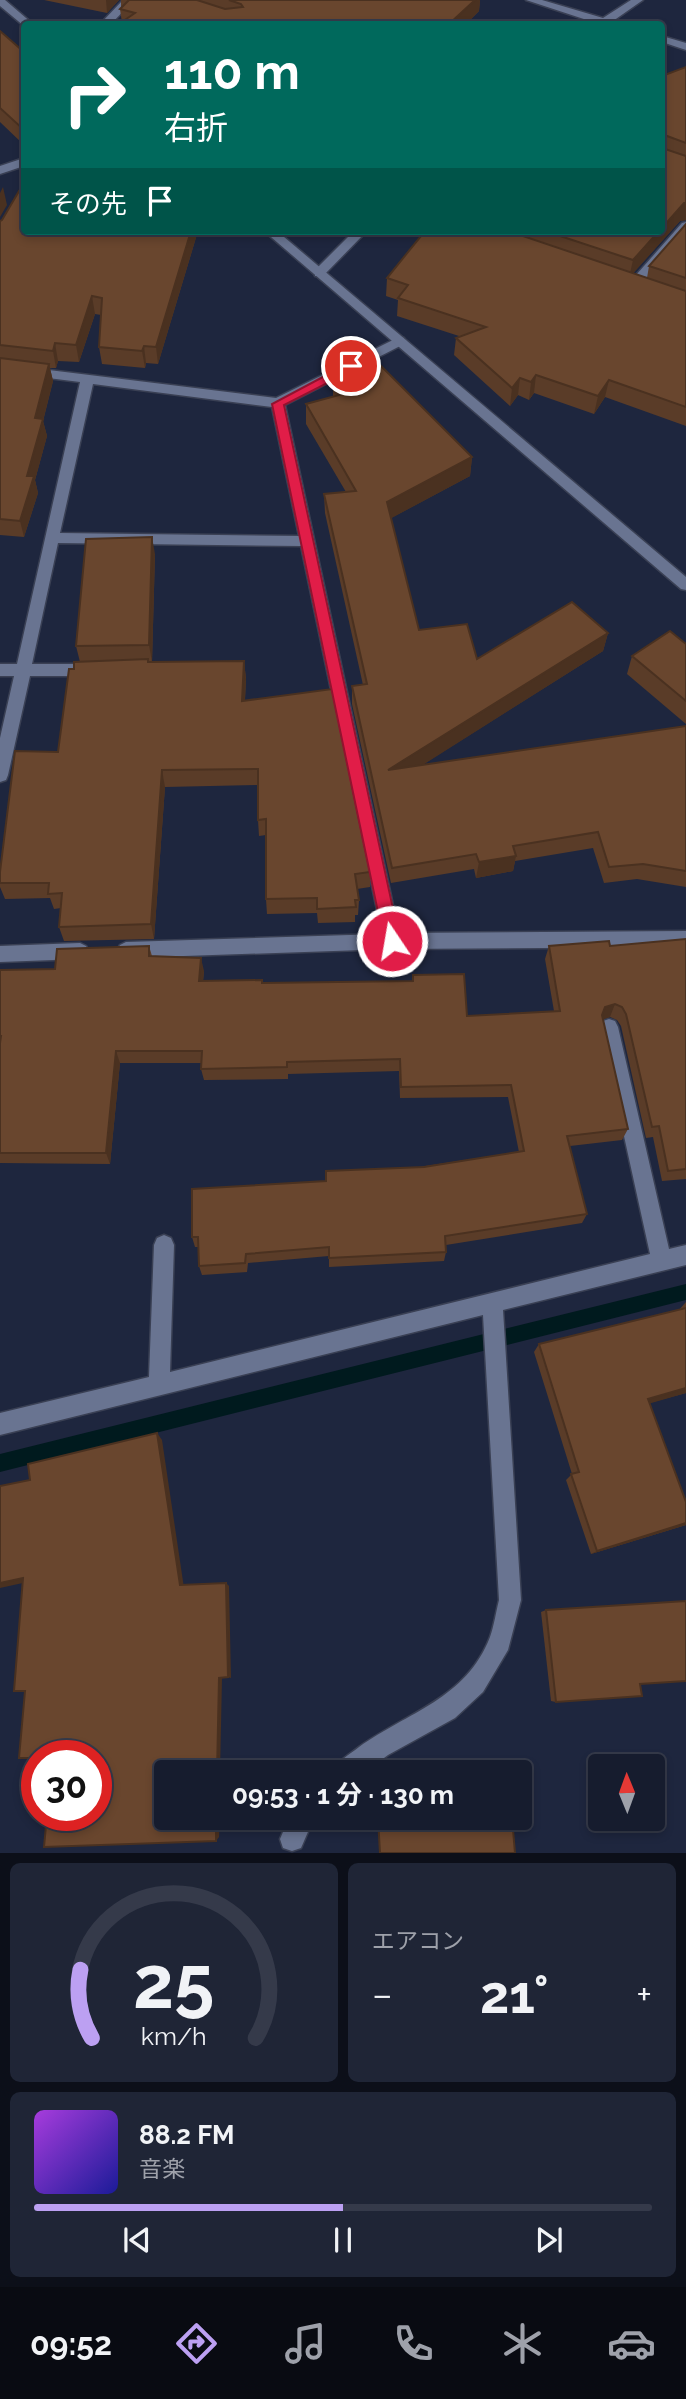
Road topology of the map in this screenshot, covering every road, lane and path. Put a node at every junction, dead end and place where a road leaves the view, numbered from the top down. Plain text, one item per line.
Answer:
1 (129, 0) edge
2 (531, 0) edge
3 (638, 0) edge
4 (0, 1) edge
5 (23, 21) edge
6 (107, 21) edge
7 (601, 21) edge
8 (611, 21) edge
9 (665, 40) edge
10 (686, 47) edge
11 (21, 163) edge
12 (0, 170) edge
13 (686, 226) edge
14 (275, 235) edge
15 (357, 235) edge
16 (319, 273) junction
17 (632, 286) edge
18 (399, 341) junction
19 (0, 368) edge
20 (87, 379) junction
21 (278, 404) junction
22 (53, 538) junction
23 (307, 541) junction
24 (686, 584) edge
25 (0, 670) edge
26 (111, 670) edge
27 (22, 672) junction
28 (0, 775) edge
29 (686, 939) edge
30 (392, 941) junction
31 (0, 954) edge
32 (610, 1027) edge
33 (164, 1245) dead end
34 (686, 1255) edge
35 (662, 1261) junction
36 (492, 1303) junction
37 (159, 1385) junction
38 (0, 1424) edge
39 (362, 1760) edge

1 - 6 street
2 - 7 street
3 - 8 street
4 - 5 street
9 - 10 street
11 - 12 street
13 - 17 street
14 - 16 street
15 - 16 street
16 - 18 street
18 - 21 street
18 - 24 street
19 - 20 street
20 - 21 street
20 - 22 street
21 - 23 street
22 - 23 street
22 - 27 street
23 - 30 street
25 - 27 street
26 - 27 street
27 - 28 street
29 - 30 street
30 - 31 street
32 - 35 street
33 - 37 street
34 - 35 street
35 - 36 street
36 - 37 street
36 - 39 street
37 - 38 street

